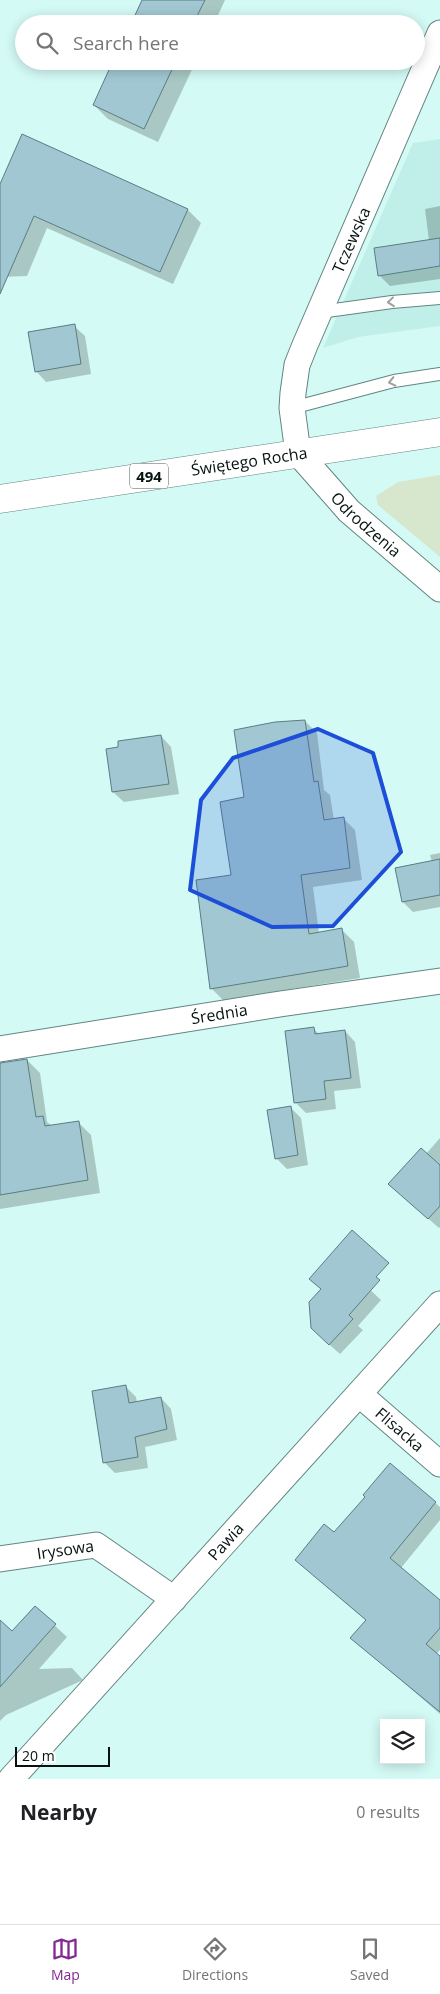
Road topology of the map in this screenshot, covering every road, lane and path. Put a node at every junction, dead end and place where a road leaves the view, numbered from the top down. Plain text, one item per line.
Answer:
1 (440, 33) edge
2 (425, 68) edge
3 (424, 70) edge
4 (440, 298) edge
5 (320, 312) junction
6 (440, 374) edge
7 (292, 408) junction
8 (440, 432) edge
9 (298, 453) junction
10 (0, 500) edge
11 (440, 589) edge
12 (440, 981) edge
13 (0, 1049) edge
14 (439, 1307) edge
15 (359, 1394) junction
16 (440, 1464) edge
17 (0, 1559) edge
18 (174, 1599) junction
19 (11, 1779) edge

1 - 2 street, Tczewska
3 - 5 street, Tczewska
4 -> 5 lane
5 - 7 street, Tczewska
6 -> 7 lane
7 - 9 street, Tczewska
8 - 9 main road, Świętego Rocha / 494
9 - 10 main road, Świętego Rocha / 494
9 - 11 street, Odrodzenia
12 - 13 street, Średnia
14 - 15 street, Pawia
15 - 16 street, Flisacka
15 - 18 street, Pawia
17 - 18 street, Irysowa
18 - 19 street, Pawia

